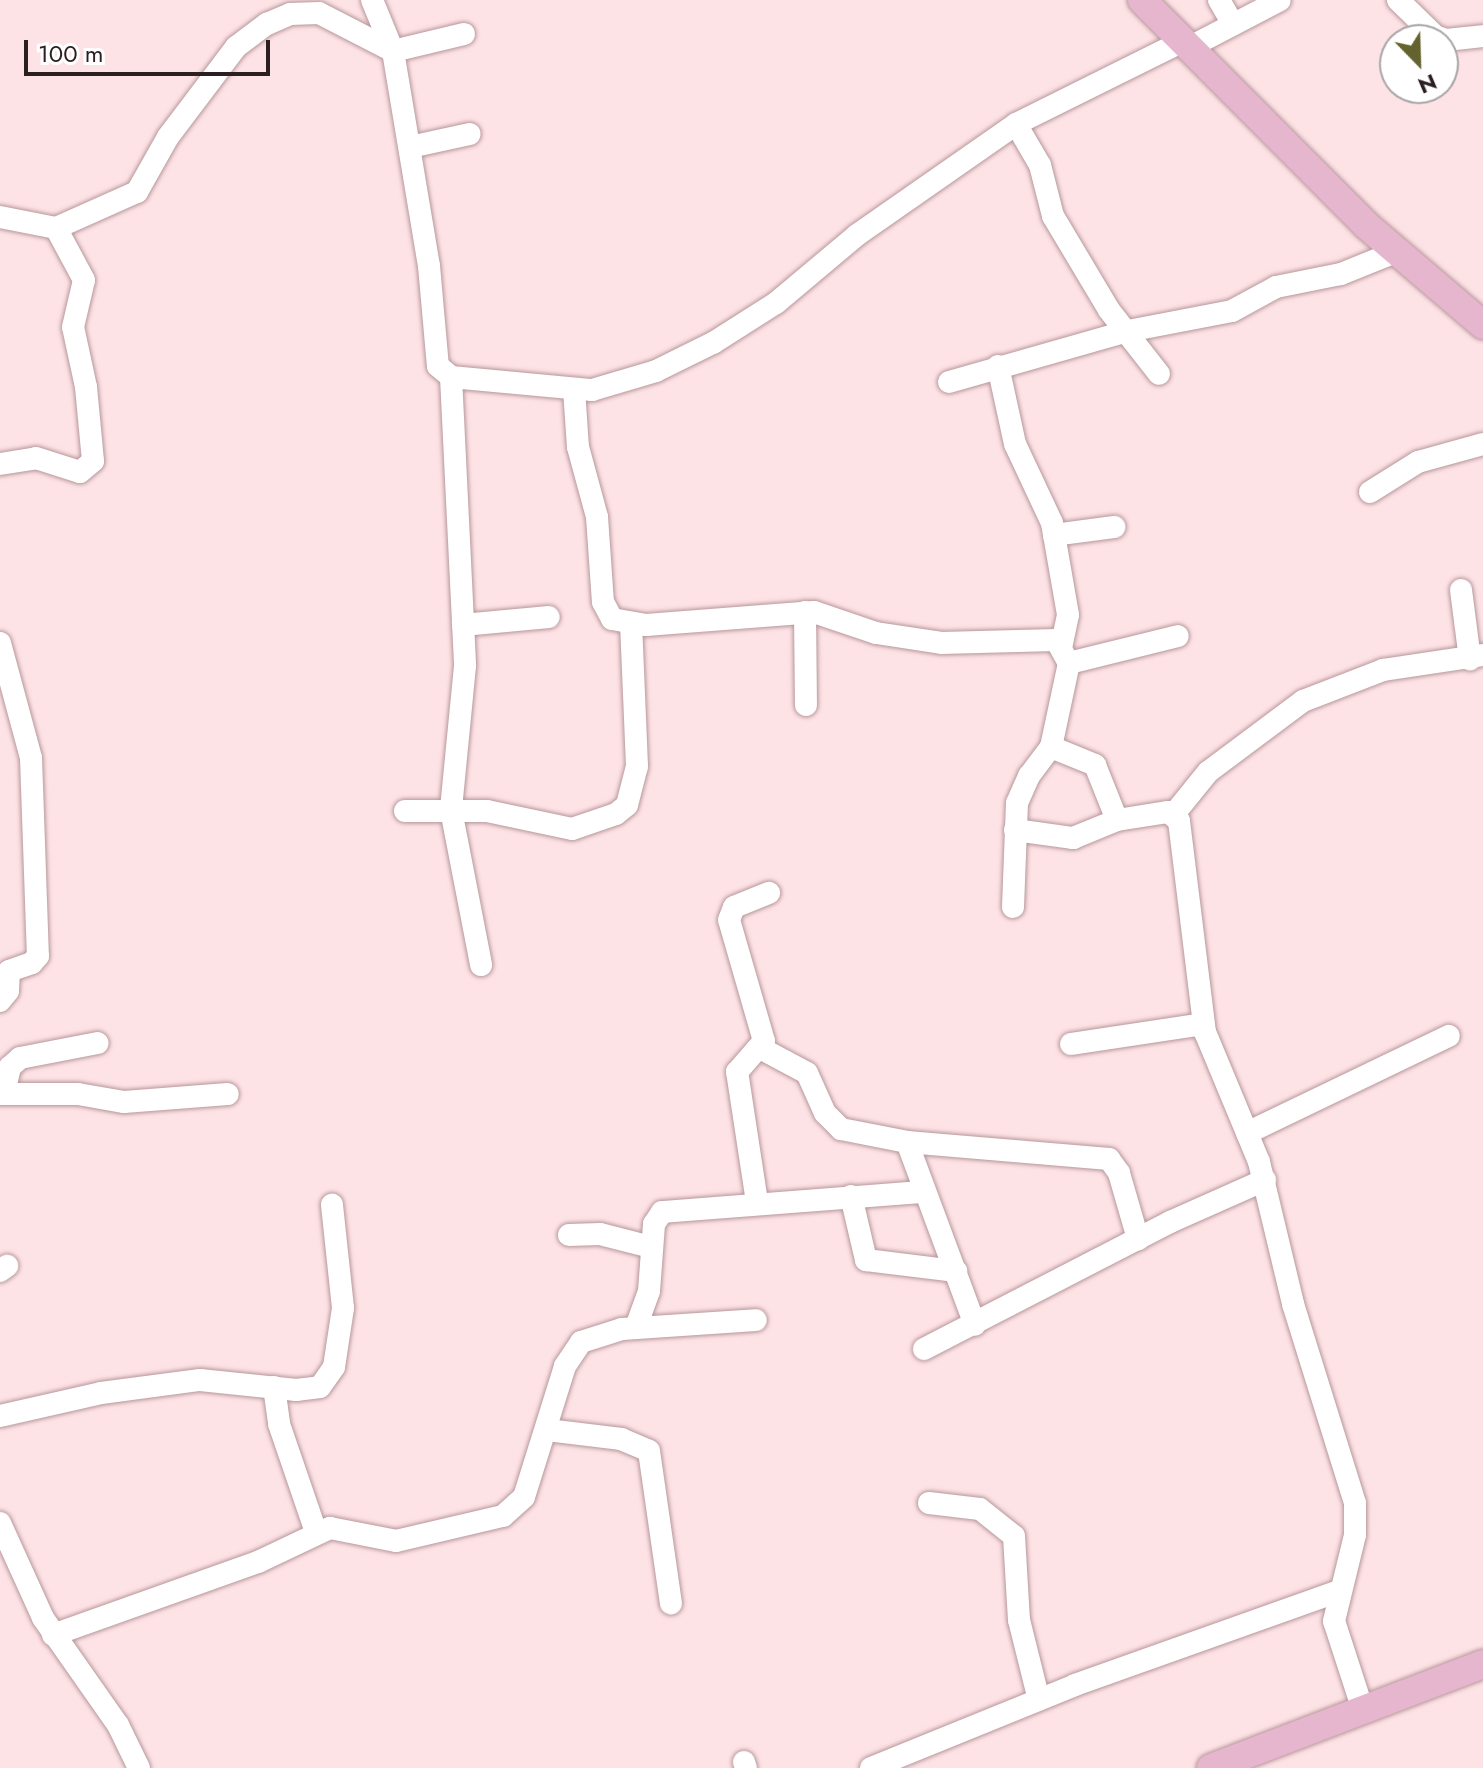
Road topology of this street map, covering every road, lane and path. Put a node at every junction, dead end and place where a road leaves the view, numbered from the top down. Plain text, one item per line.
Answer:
1 (372, 0) edge
2 (1142, 0) edge
3 (1219, 0) edge
4 (1280, 0) edge
5 (1398, 0) edge
6 (1233, 24) junction
7 (464, 34) dead end
8 (1483, 36) edge
9 (1188, 43) junction
10 (393, 51) junction
11 (1016, 124) junction
12 (470, 134) dead end
13 (410, 147) junction
14 (0, 217) edge
15 (56, 228) junction
16 (1398, 251) junction
17 (1483, 325) edge
18 (1128, 331) junction
19 (998, 366) junction
20 (1159, 374) dead end
21 (451, 377) junction
22 (949, 382) dead end
23 (574, 389) junction
24 (1483, 444) edge
25 (0, 464) edge
26 (1370, 492) dead end
27 (1114, 527) dead end
28 (1054, 535) junction
29 (1461, 590) dead end
30 (805, 612) junction
31 (549, 617) dead end
32 (631, 624) junction
33 (463, 625) junction
34 (1178, 636) dead end
35 (0, 643) edge
36 (1066, 653) junction
37 (1477, 657) edge
38 (806, 705) dead end
39 (1051, 747) junction
40 (451, 810) junction
41 (405, 811) dead end
42 (1174, 814) junction
43 (1117, 820) junction
44 (1015, 830) junction
45 (769, 893) dead end
46 (1013, 907) dead end
47 (481, 965) dead end
48 (0, 1001) edge
49 (1204, 1024) junction
50 (1449, 1036) dead end
51 (98, 1043) dead end
52 (1071, 1044) dead end
53 (762, 1049) junction
54 (2, 1094) edge
55 (228, 1094) dead end
56 (1247, 1133) junction
57 (907, 1142) junction
58 (1265, 1180) junction
59 (923, 1192) junction
60 (851, 1196) junction
61 (757, 1202) junction
62 (332, 1205) dead end
63 (569, 1235) dead end
64 (1138, 1239) junction
65 (651, 1247) junction
66 (956, 1271) junction
67 (756, 1320) dead end
68 (975, 1325) junction
69 (636, 1327) junction
70 (924, 1349) dead end
71 (274, 1387) junction
72 (0, 1416) edge
73 (547, 1430) junction
74 (929, 1503) dead end
75 (0, 1523) edge
76 (316, 1532) junction
77 (1339, 1591) junction
78 (671, 1603) dead end
79 (53, 1635) junction
80 (1483, 1664) edge
81 (1039, 1700) junction
82 (1363, 1710) junction
83 (139, 1768) edge
84 (871, 1768) edge
85 (1211, 1768) edge

1 - 10 street
2 - 9 main road
3 - 6 street
4 - 6 street
5 - 8 street
6 - 9 street
7 - 10 street
9 - 11 street
9 - 16 main road
10 - 13 street
10 - 15 street
11 - 18 street
11 - 23 street
12 - 13 street
13 - 21 street
14 - 15 street
15 - 25 street
16 - 17 main road
16 - 18 street
18 - 19 street
18 - 20 street
19 - 22 street
19 - 28 street
21 - 23 street
21 - 33 street
23 - 32 street
24 - 26 street
27 - 28 street
28 - 36 street
29 - 37 street
30 - 32 street
30 - 36 street
30 - 38 street
31 - 33 street
32 - 40 street
33 - 40 street
34 - 36 street
35 - 48 street
36 - 39 street
37 - 42 street
39 - 43 street
39 - 44 street
40 - 41 street
40 - 47 street
42 - 43 street
42 - 49 street
43 - 44 street
44 - 46 street
45 - 53 street
49 - 52 street
49 - 56 street
50 - 56 street
51 - 54 street
53 - 57 street
53 - 61 street
54 - 55 street
56 - 58 street
57 - 59 street
57 - 64 street
58 - 64 street
58 - 77 street
59 - 60 street
59 - 66 street
60 - 61 street
60 - 66 street
61 - 65 street
62 - 71 street
63 - 65 street
64 - 68 street
65 - 69 street
66 - 68 street
67 - 69 street
68 - 70 street
69 - 73 street
71 - 72 street
71 - 76 street
73 - 76 street
73 - 78 street
74 - 81 street
75 - 79 street
76 - 79 street
77 - 81 street
77 - 82 street
79 - 83 street
80 - 82 main road
81 - 84 street
82 - 85 main road

